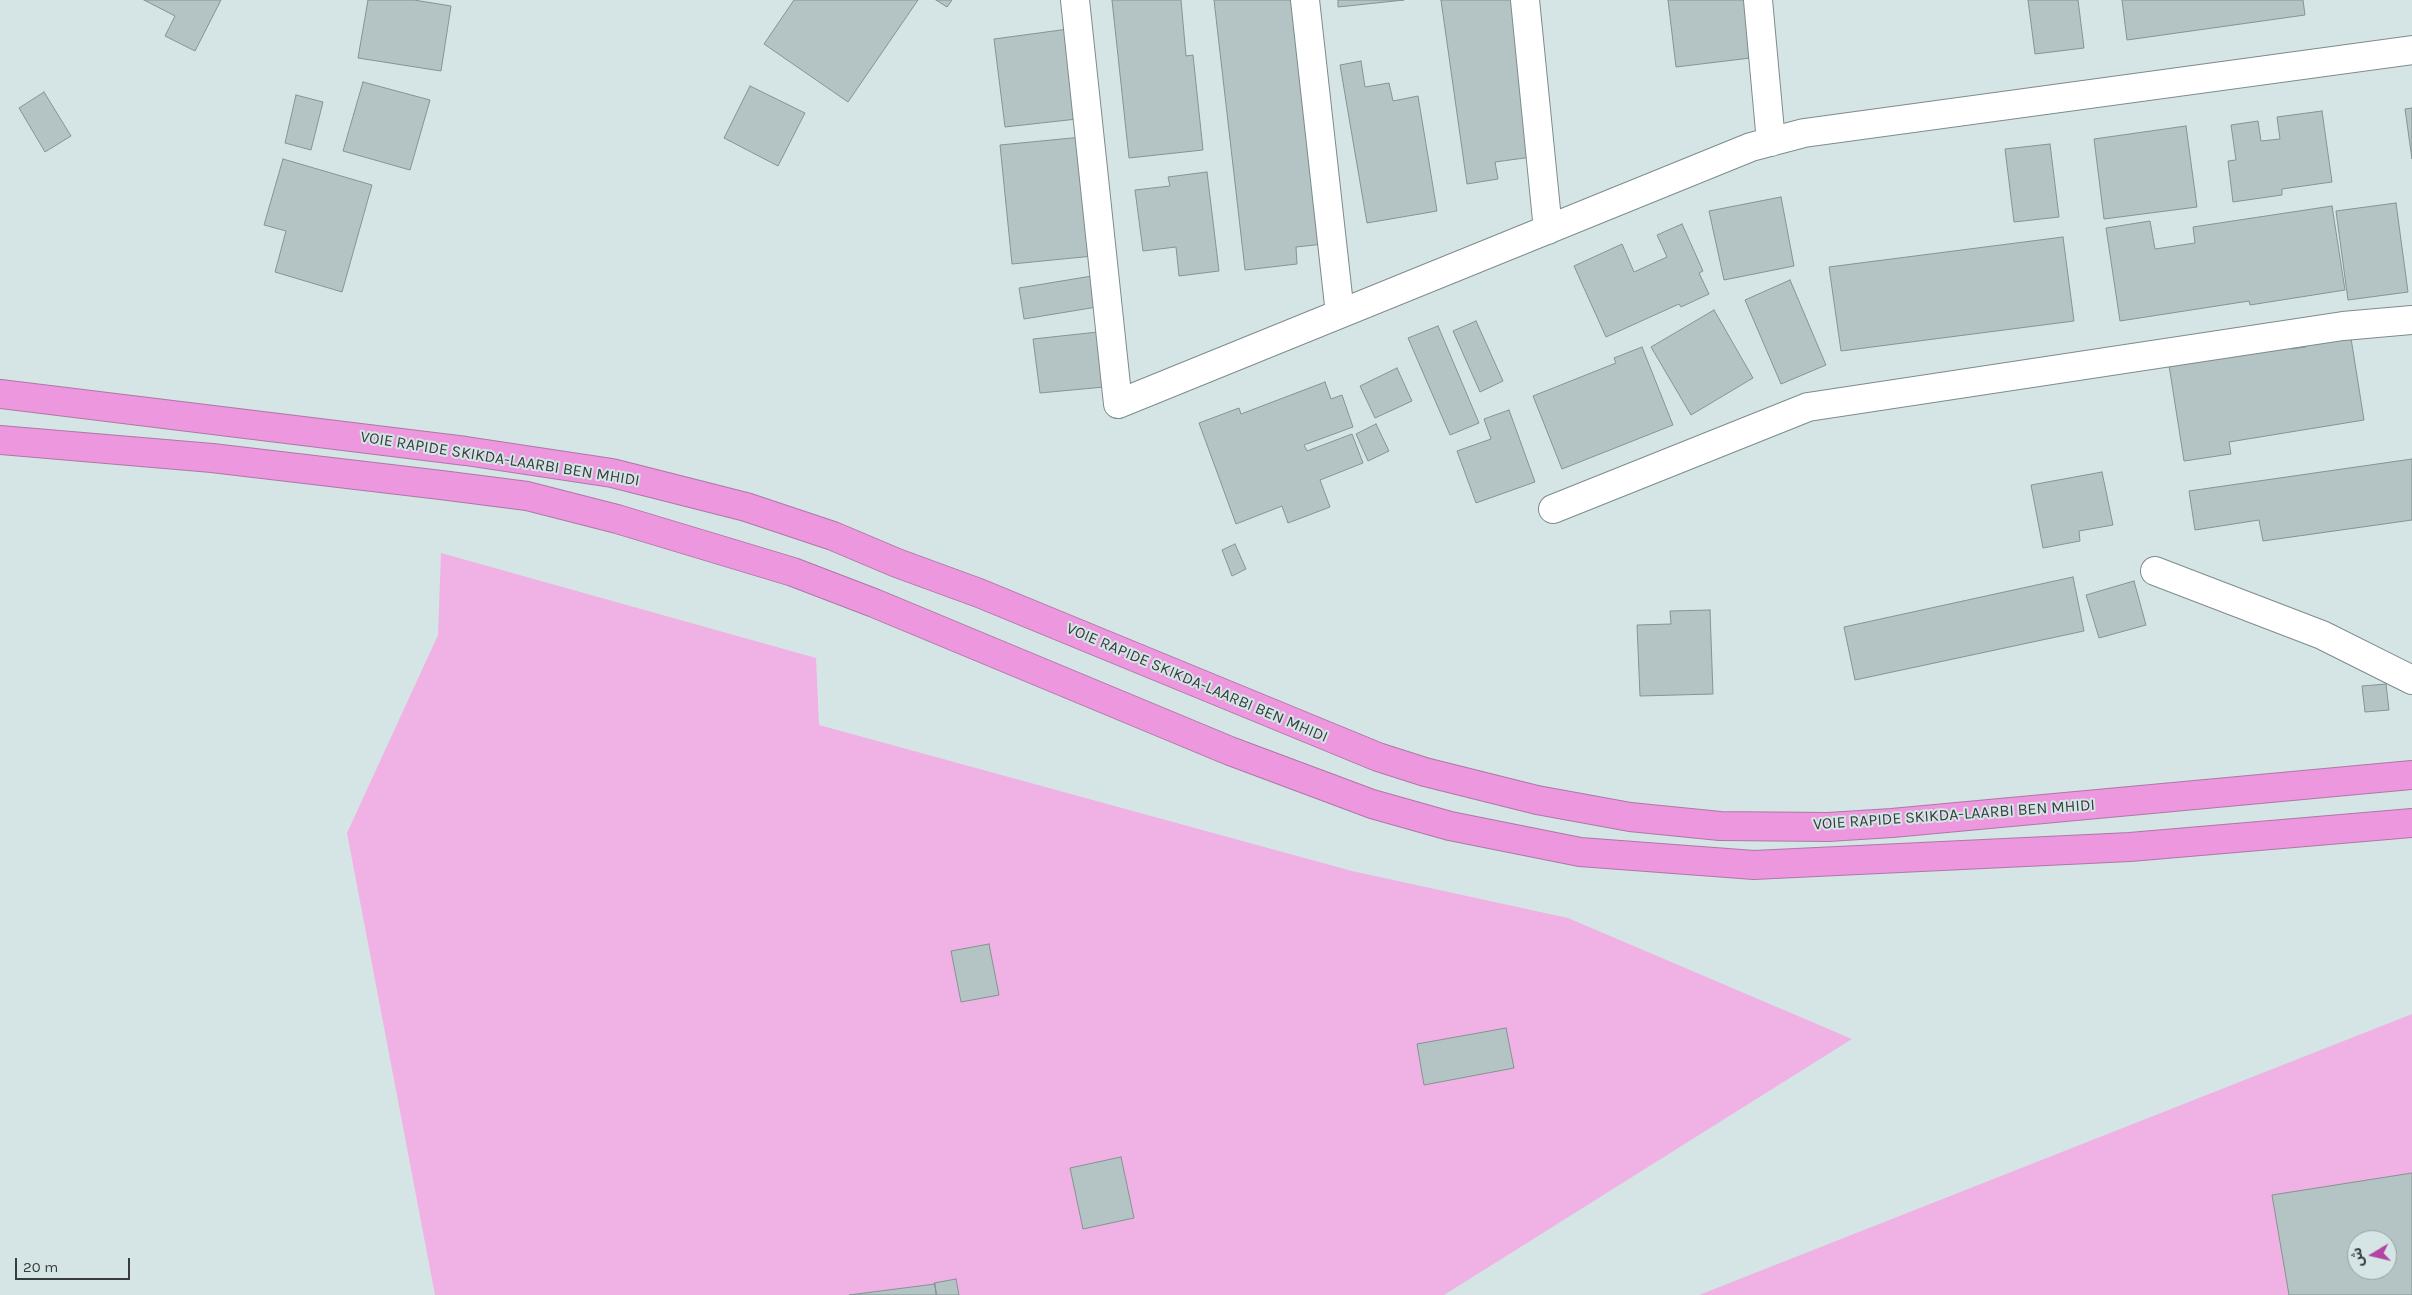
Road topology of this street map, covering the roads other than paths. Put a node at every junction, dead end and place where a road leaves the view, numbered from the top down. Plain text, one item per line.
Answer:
1 (1075, 0) edge
2 (1305, 0) edge
3 (1525, 0) edge
4 (1758, 0) edge
5 (2412, 50) edge
6 (1771, 142) junction
7 (1548, 230) junction
8 (1340, 314) junction
9 (2412, 320) edge
10 (0, 394) edge
11 (0, 440) edge
12 (1553, 509) dead end
13 (2155, 571) dead end
14 (2412, 680) edge
15 (2412, 775) edge
16 (2412, 823) edge

1 - 8 street
2 - 8 street
3 - 7 street
4 - 6 street
5 - 6 street
6 - 7 street
7 - 8 street
9 - 12 street
10 - 15 highway, VOIE RAPIDE SKIKDA-LAARBI BEN MHIDI
11 - 16 highway, VOIE RAPIDE SKIKDA-LAARBI BEN MHIDI
13 - 14 street

